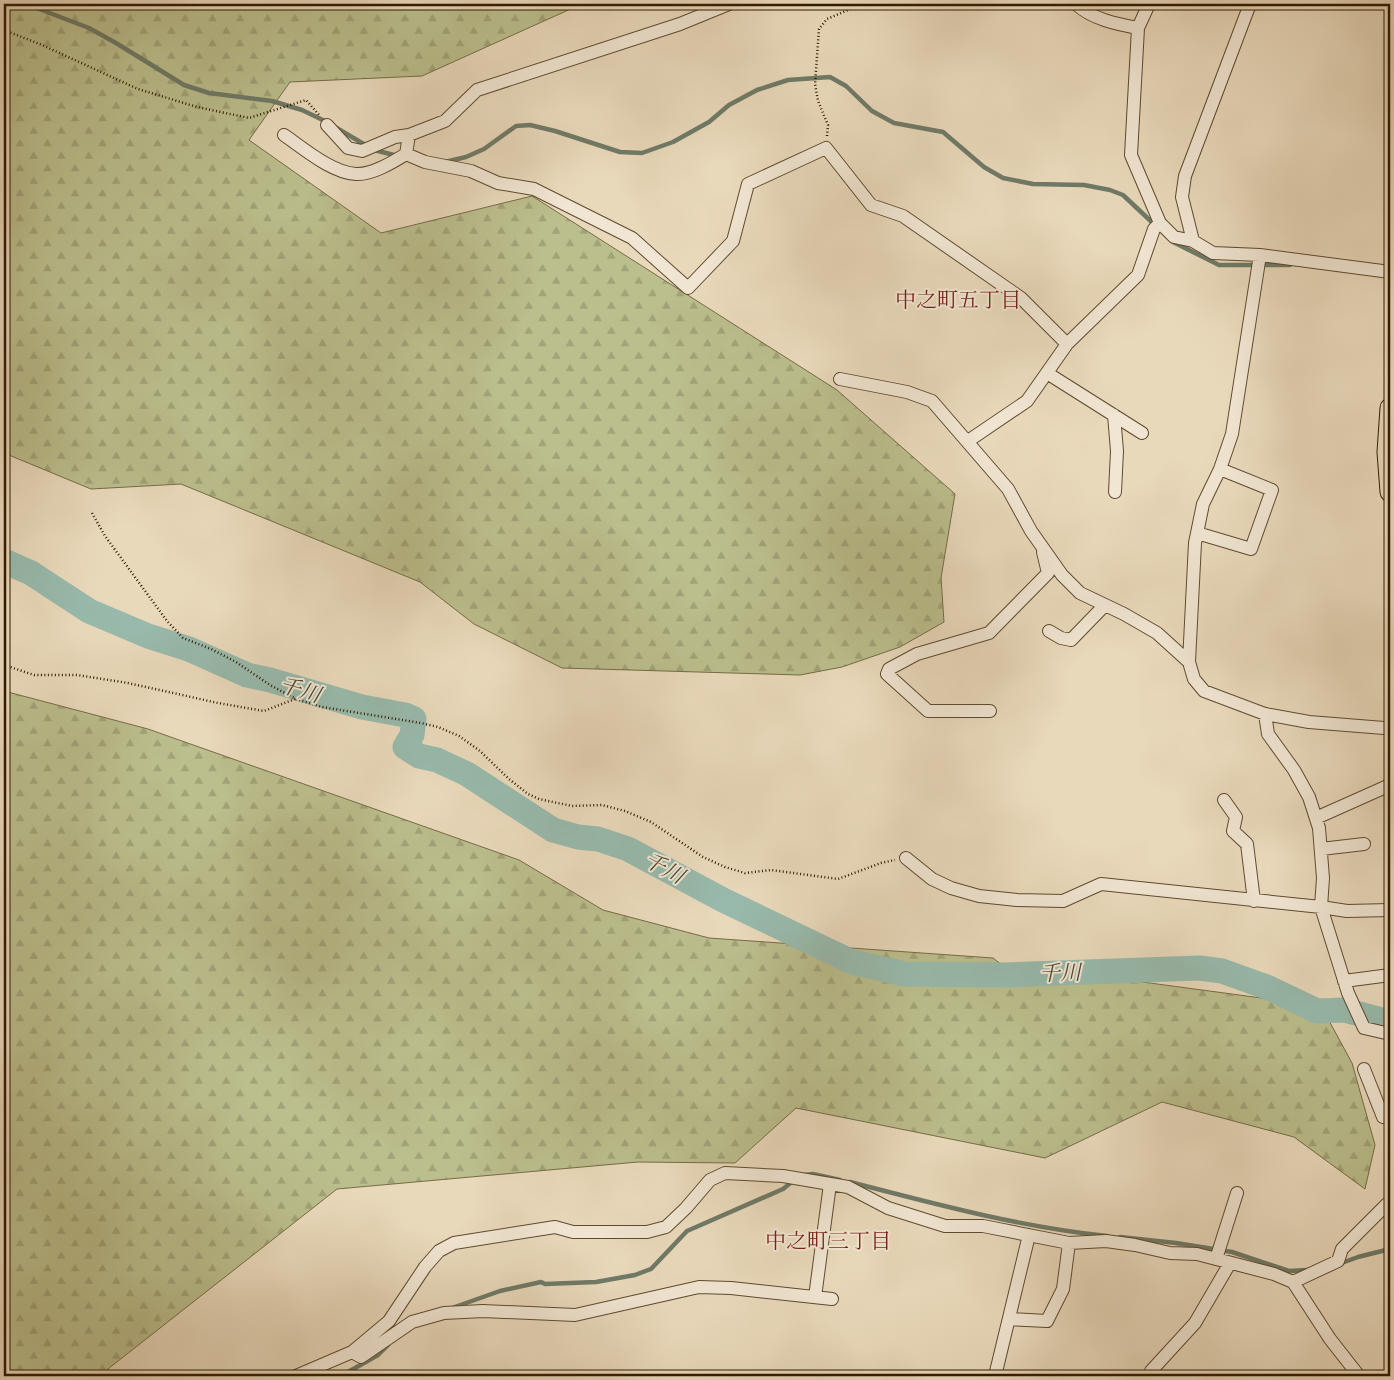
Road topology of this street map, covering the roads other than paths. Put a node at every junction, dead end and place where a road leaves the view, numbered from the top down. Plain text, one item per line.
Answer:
1 (729, 4) edge
2 (1076, 4) edge
3 (1149, 4) edge
4 (1250, 4) edge
5 (1138, 28) junction
6 (327, 125) road end
7 (284, 135) dead end
8 (409, 135) junction
9 (406, 154) junction
10 (1160, 223) junction
11 (1193, 242) junction
12 (1260, 255) junction
13 (1390, 272) edge
14 (1067, 344) junction
15 (1047, 373) junction
16 (840, 379) dead end
17 (1390, 408) edge
18 (1114, 415) junction
19 (1142, 433) dead end
20 (968, 441) junction
21 (1389, 452) edge
22 (1220, 469) junction
23 (1115, 492) dead end
24 (1390, 492) edge
25 (1197, 533) junction
26 (1041, 545) junction
27 (1105, 605) junction
28 (1049, 631) dead end
29 (1189, 662) junction
30 (990, 711) dead end
31 (1265, 714) junction
32 (1390, 727) edge
33 (1390, 785) edge
34 (1224, 800) dead end
35 (1316, 818) junction
36 (1364, 844) dead end
37 (1321, 849) junction
38 (906, 858) road end
39 (1254, 901) junction
40 (1321, 907) junction
41 (1390, 910) edge
42 (1390, 975) edge
43 (1344, 981) junction
44 (1390, 1034) edge
45 (1364, 1070) dead end
46 (1390, 1118) edge
47 (830, 1184) junction
48 (1237, 1193) dead end
49 (1390, 1202) edge
50 (1028, 1235) junction
51 (1069, 1244) junction
52 (1216, 1259) junction
53 (1230, 1263) junction
54 (1293, 1282) junction
55 (815, 1297) junction
56 (832, 1299) dead end
57 (1009, 1319) junction
58 (352, 1352) junction
59 (1151, 1371) dead end
60 (296, 1376) edge
61 (995, 1376) edge
62 (1359, 1376) edge

1 - 8 street
2 - 5 street
3 - 5 street
4 - 11 street
5 - 10 street
6 - 8 street
7 - 9 street
8 - 9 street
9 - 14 street
10 - 11 street
10 - 14 street
11 - 12 street
12 - 13 street
12 - 22 street
14 - 15 street
15 - 18 street
15 - 20 street
16 - 20 street
17 - 21 main road
18 - 19 street
18 - 23 street
20 - 26 street
21 - 24 main road
22 - 25 street
22 - 25 street
25 - 29 street
26 - 27 street
26 - 30 street
27 - 28 street
27 - 29 street
29 - 31 street
31 - 32 street
31 - 35 street
33 - 35 street
34 - 39 street
35 - 37 street
36 - 37 street
37 - 40 street
38 - 39 street
39 - 40 street
40 - 41 street
40 - 43 street
42 - 43 street
43 - 44 street
45 - 46 street
47 - 50 street
47 - 55 street
47 - 58 street
48 - 52 street
49 - 54 street
50 - 51 street
50 - 57 street
51 - 52 street
51 - 57 street
52 - 53 street
53 - 54 street
53 - 59 street
54 - 62 street
55 - 56 street
55 - 58 street
57 - 61 street
58 - 60 street

